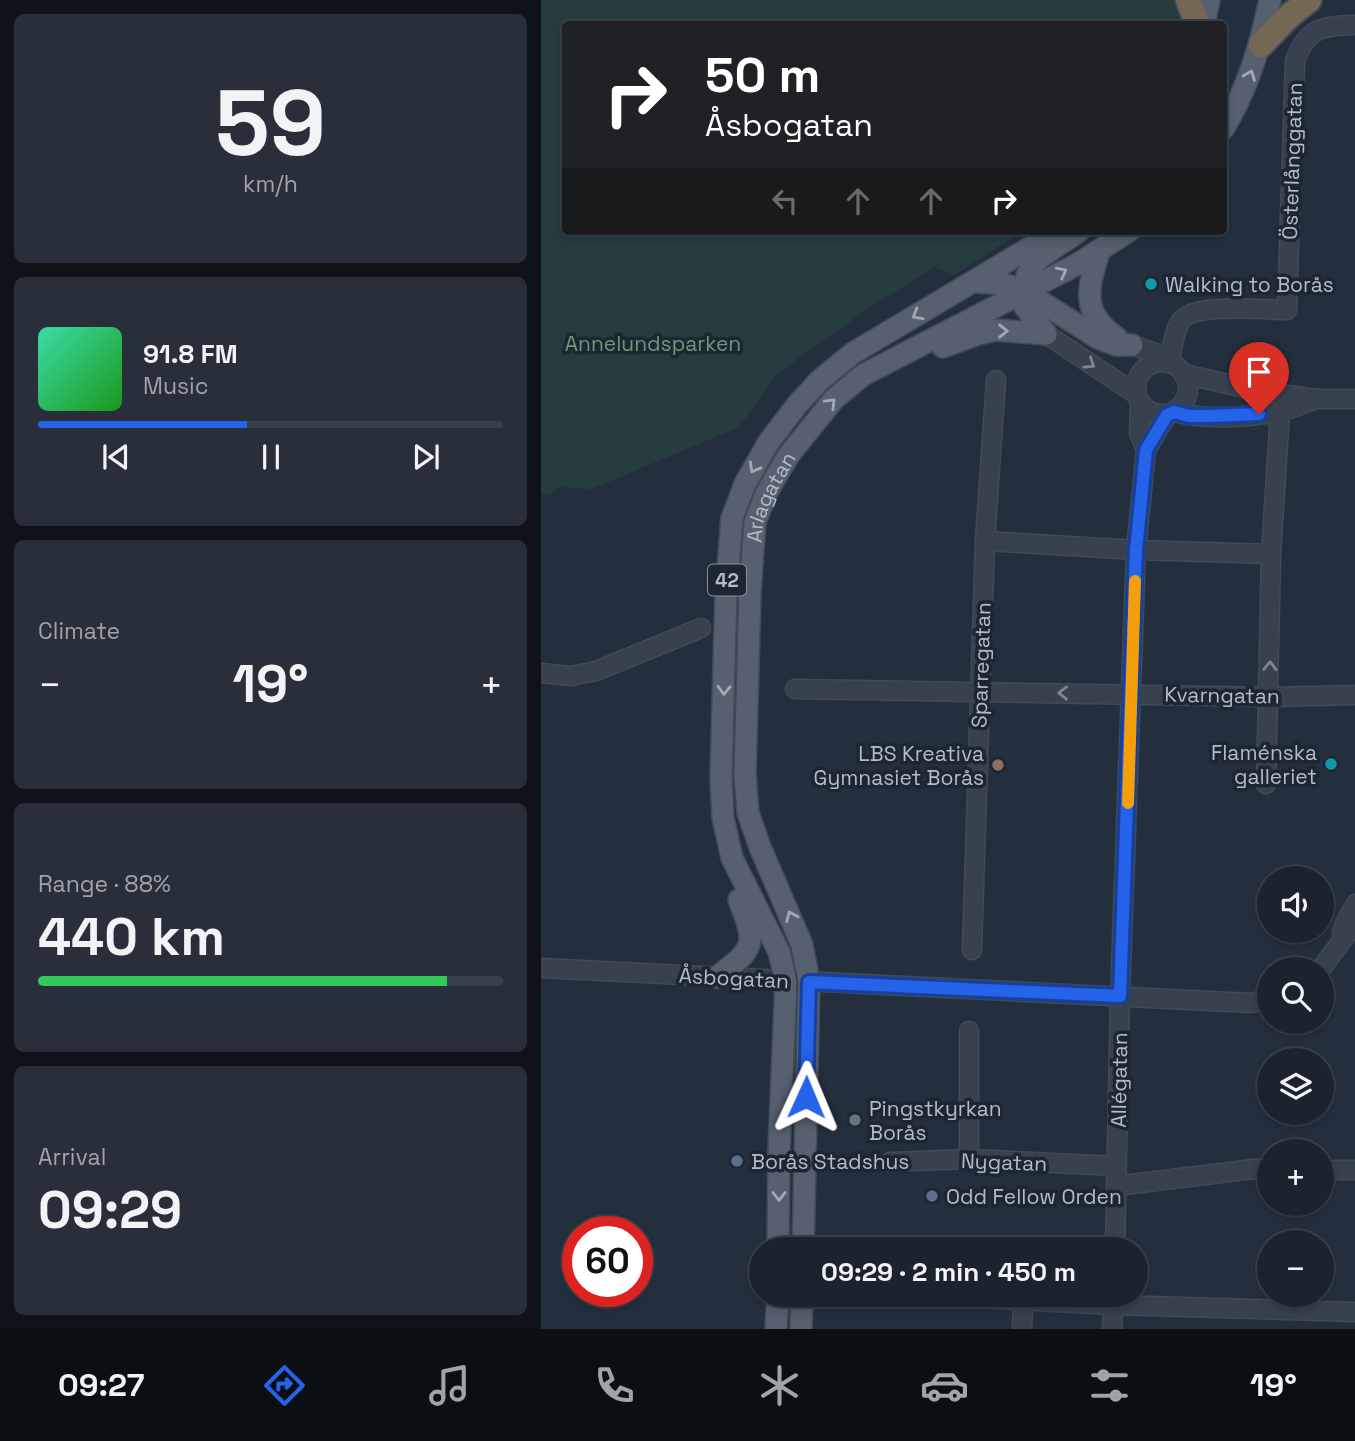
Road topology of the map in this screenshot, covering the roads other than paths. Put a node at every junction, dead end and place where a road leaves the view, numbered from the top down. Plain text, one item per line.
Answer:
1 (1188, 0) edge
2 (1209, 0) edge
3 (1270, 0) edge
4 (1309, 0) edge
5 (1196, 21) edge
6 (1205, 21) edge
7 (1355, 25) edge
8 (1261, 45) junction
9 (1227, 123) edge
10 (1052, 235) edge
11 (1073, 235) edge
12 (1124, 235) edge
13 (1099, 253) junction
14 (977, 282) junction
15 (1024, 291) junction
16 (1046, 334) junction
17 (1132, 345) junction
18 (890, 361) junction
19 (1172, 366) junction
20 (995, 380) dead end
21 (1138, 398) junction
22 (1316, 399) junction
23 (1355, 399) edge
24 (1281, 412) junction
25 (1171, 413) junction
26 (1146, 450) junction
27 (985, 541) junction
28 (1136, 550) junction
29 (1271, 554) junction
30 (701, 628) dead end
31 (541, 673) edge
32 (795, 689) dead end
33 (980, 691) junction
34 (1131, 694) junction
35 (1355, 695) edge
36 (1269, 696) junction
37 (1266, 784) dead end
38 (737, 867) junction
39 (1355, 904) edge
40 (1355, 922) edge
41 (1340, 939) junction
42 (972, 950) dead end
43 (1328, 957) edge
44 (541, 968) edge
45 (717, 977) junction
46 (786, 981) junction
47 (809, 982) junction
48 (1120, 996) junction
49 (1257, 1002) edge
50 (969, 1031) dead end
51 (969, 1159) junction
52 (890, 1162) dead end
53 (1117, 1166) junction
54 (1257, 1169) edge
55 (1334, 1170) edge
56 (1355, 1170) edge
57 (1116, 1186) junction
58 (778, 1237) edge
59 (803, 1237) edge
60 (1115, 1237) edge
61 (1148, 1302) edge
62 (777, 1307) edge
63 (802, 1307) edge
64 (1023, 1307) edge
65 (1114, 1307) edge
66 (1355, 1312) edge
67 (776, 1329) edge
68 (801, 1329) edge
69 (1022, 1329) edge
70 (1112, 1329) edge

1 - 5 highway
2 - 6 main road
3 - 8 main road
4 - 8 highway
7 - 19 street, Österlånggatan
9 -> 8 main road
10 - 14 main road, Arlagatan / 42
11 - 15 main road
12 - 13 main road, Arlagatan / 42
15 -> 13 main road, Arlagatan / 42
13 - 17 main road
14 - 15 main road
14 -> 38 main road, Arlagatan / 42
15 - 16 main road
15 - 17 main road
15 - 18 main road, Arlagatan / 42
18 -> 16 main road
16 -> 21 street
17 - 19 street
47 -> 18 main road, Arlagatan / 42
19 - 21 street
19 - 22 street
19 - 25 street
20 - 27 street, Sparregatan
21 - 25 street
21 - 26 street, Allégatan
22 - 23 street
22 - 24 street
24 - 25 street
24 - 29 street
25 - 26 street, Allégatan
26 - 28 street, Allégatan
27 - 28 street
27 - 33 street, Sparregatan
28 - 29 street
28 - 34 street, Allégatan
36 -> 29 street
30 - 31 street
32 - 33 street, Kvarngatan
34 -> 33 street, Kvarngatan
33 - 42 street, Sparregatan
34 - 36 street, Kvarngatan
34 - 48 street, Allégatan
35 - 36 street, Kvarngatan
36 - 37 street
38 - 45 main road
38 - 46 main road, Arlagatan / 42
39 - 41 street
40 - 41 street
41 - 43 street
44 - 45 street, Åsbogatan
45 - 46 street, Åsbogatan
46 - 47 street, Åsbogatan
46 -> 58 main road, 42
47 - 48 street, Åsbogatan
47 - 59 main road, 42
48 - 49 street, Åsbogatan
48 - 53 street, Allégatan
50 - 51 street
51 - 52 street, Nygatan
51 - 53 street, Nygatan
53 - 57 street, Allégatan
54 - 57 street
55 - 56 street
57 - 60 street, Allégatan
61 - 66 street
62 - 67 main road
63 - 68 main road
64 - 69 street
65 - 70 street

